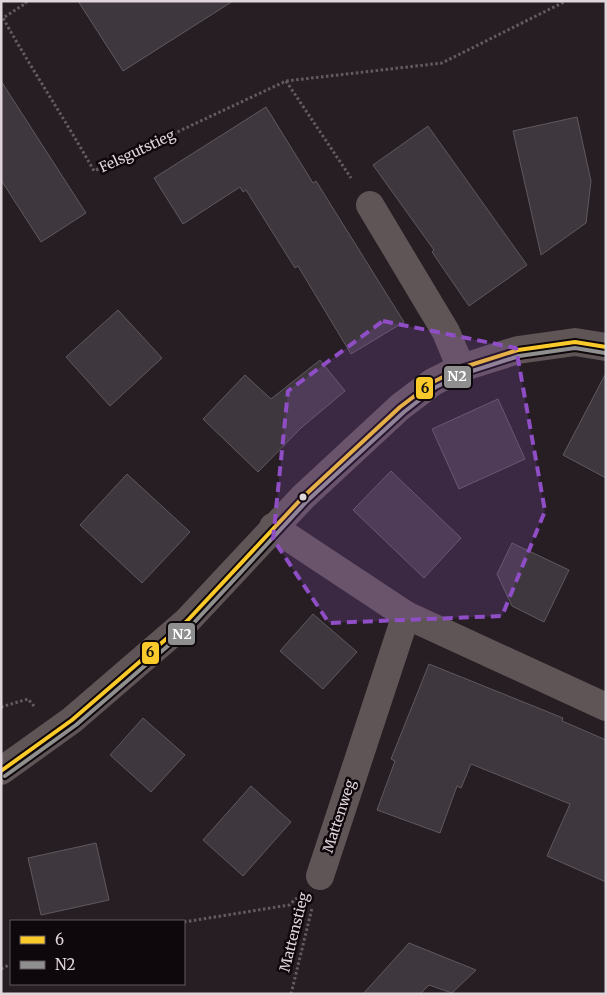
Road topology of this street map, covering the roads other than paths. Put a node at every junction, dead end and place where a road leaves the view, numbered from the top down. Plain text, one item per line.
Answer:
1 (370, 205) road end
2 (606, 346) edge
3 (461, 368) junction
4 (273, 527) junction
5 (406, 615) junction
6 (606, 707) edge
7 (1, 771) edge
8 (320, 876) road end

1 - 3 street
2 - 3 street
3 - 4 street
4 - 5 street
4 - 7 street
5 - 6 street
5 - 8 street, Mattenweg

